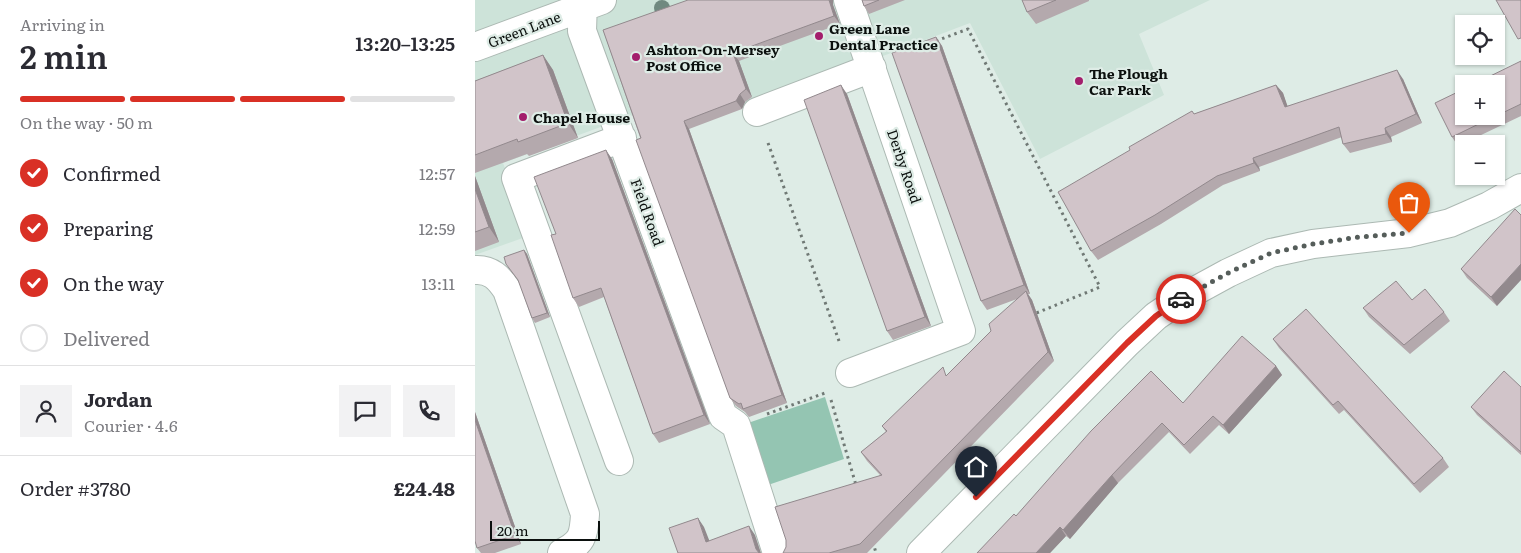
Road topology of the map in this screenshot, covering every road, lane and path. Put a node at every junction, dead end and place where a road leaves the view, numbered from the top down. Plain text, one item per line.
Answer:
1 (848, 0) edge
2 (589, 2) edge
3 (933, 42) edge
4 (475, 47) edge
5 (871, 68) junction
6 (757, 112) joint
7 (621, 138) junction
8 (1521, 188) edge
9 (475, 270) edge
10 (1029, 316) edge
11 (850, 373) joint
12 (729, 421) junction
13 (619, 461) dead end
14 (856, 486) edge
15 (871, 534) edge
16 (562, 553) edge
17 (777, 553) edge
18 (876, 553) edge
19 (921, 553) edge

1 - 5 street, Derby Road
2 - 4 street, Green Lane
2 - 7 street, Field Road
3 - 10 path
5 - 6 street
5 - 11 street, Derby Road
6 - 11 path
7 - 12 street, Field Road
7 - 13 street
8 - 19 street
9 - 16 street
12 - 14 path
12 - 17 street, Field Road
15 - 18 path

